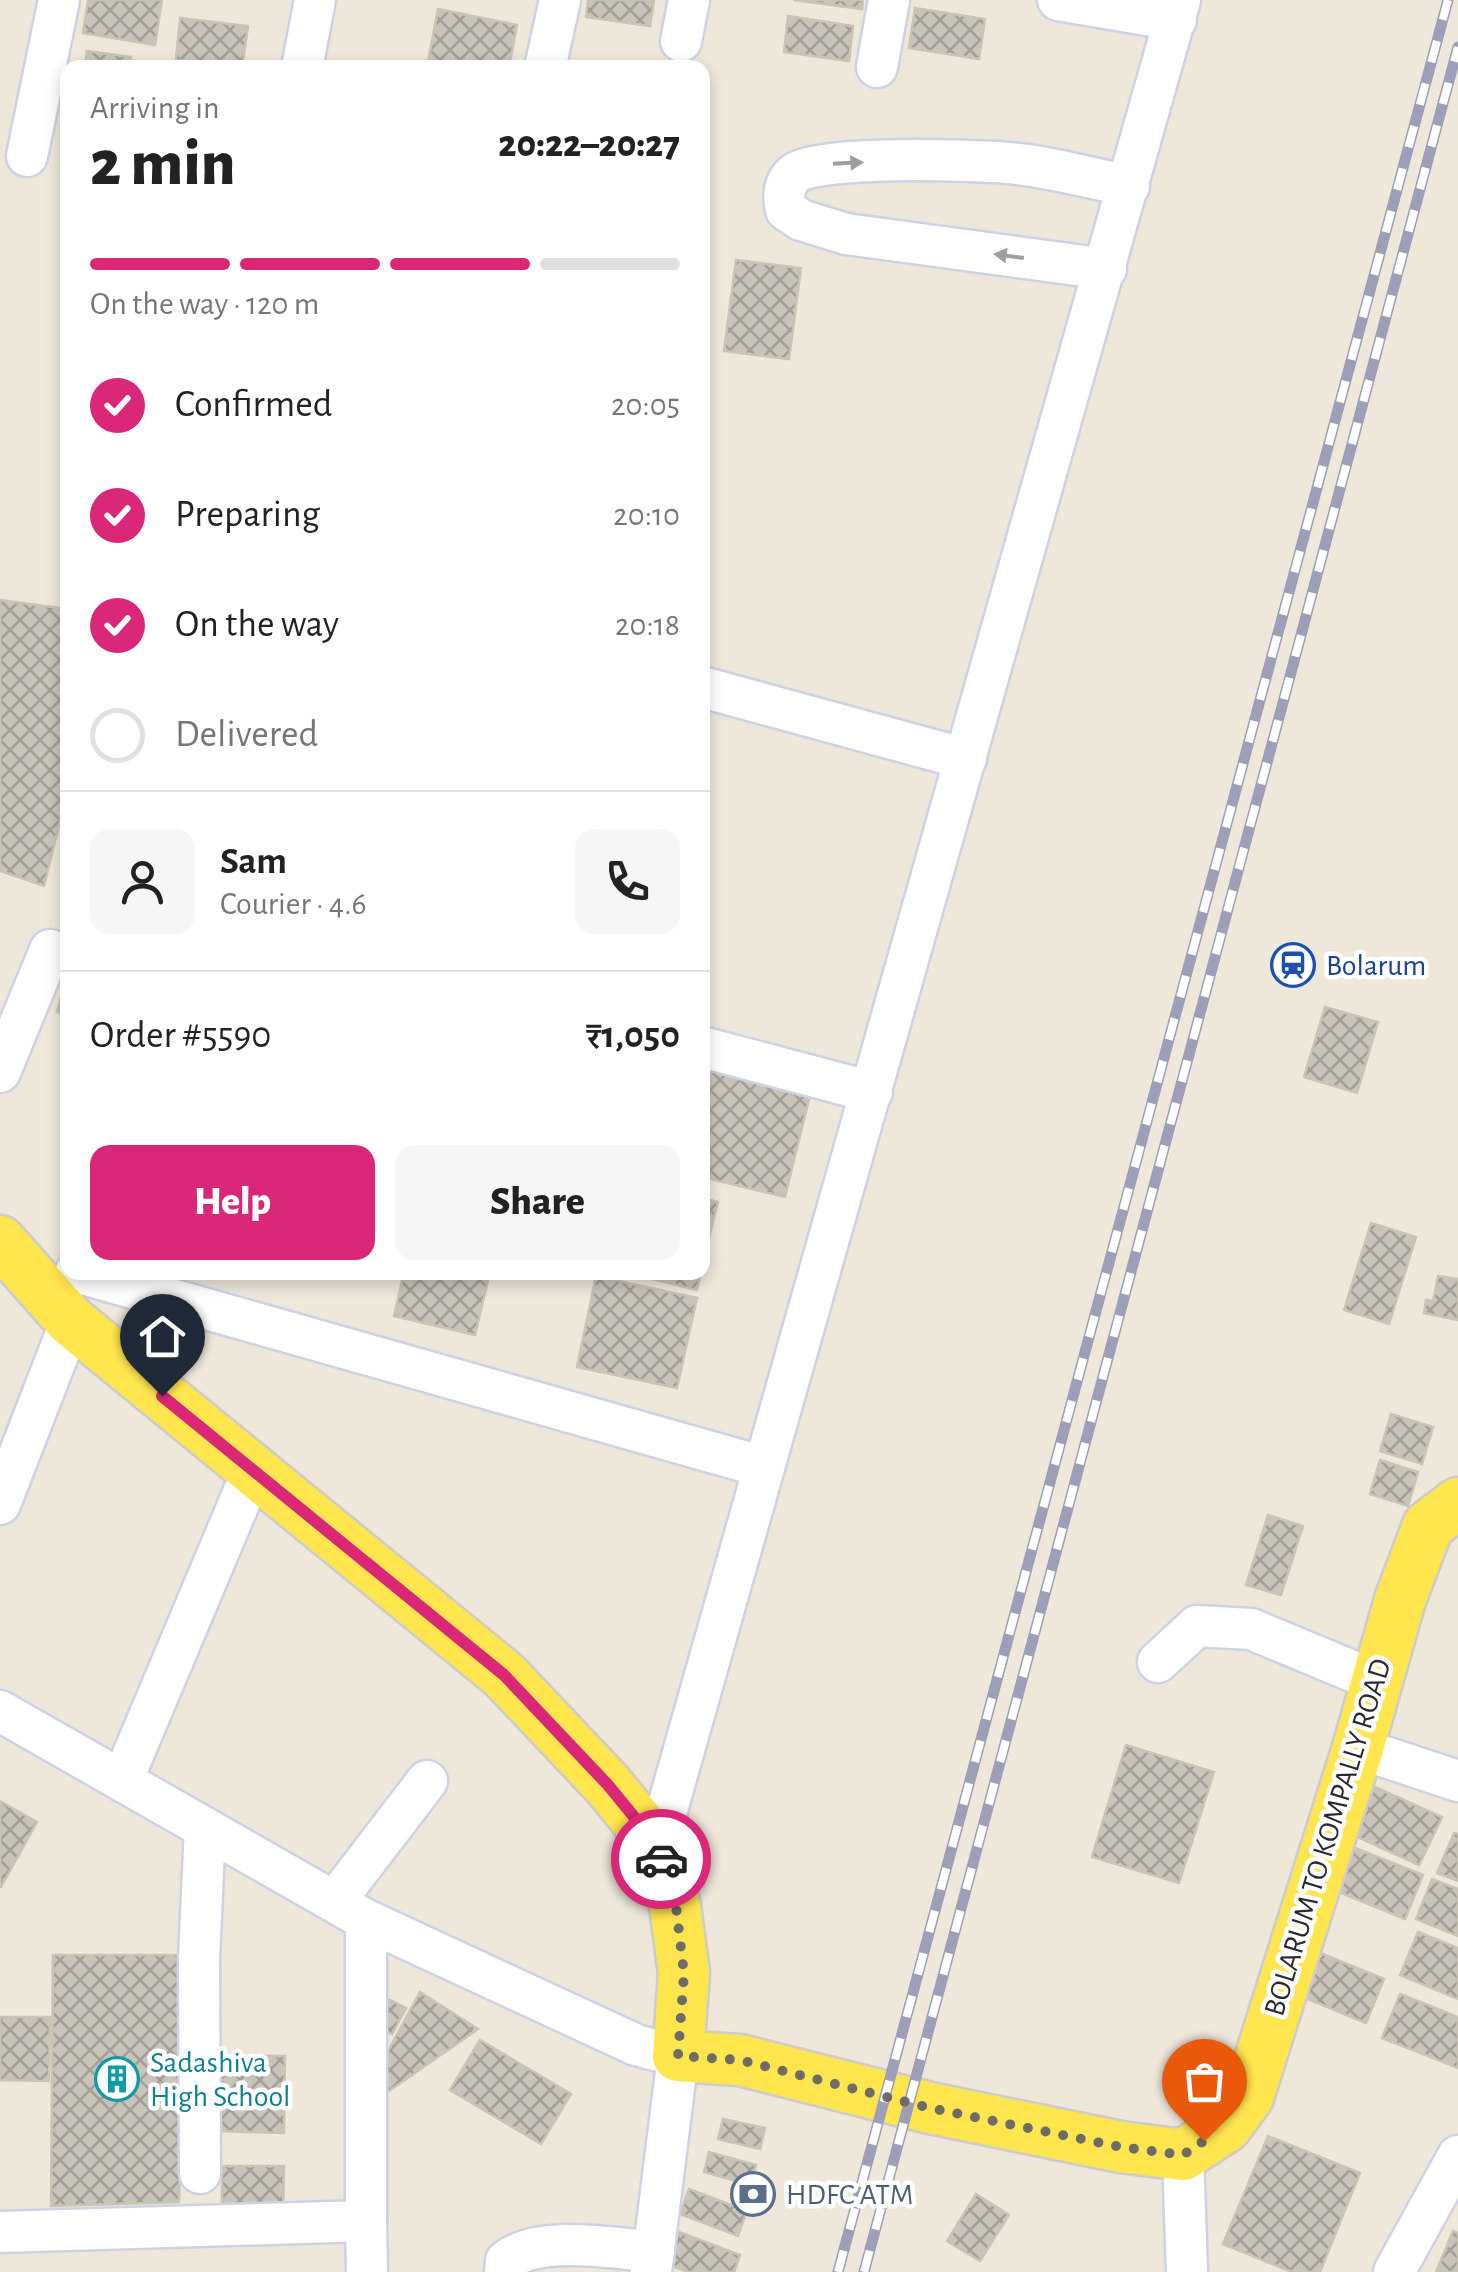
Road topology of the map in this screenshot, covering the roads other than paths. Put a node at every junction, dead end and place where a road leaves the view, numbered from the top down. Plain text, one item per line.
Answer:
1 (59, 0) edge
2 (315, 0) edge
3 (560, 0) edge
4 (690, 0) edge
5 (890, 0) edge
6 (1058, 0) edge
7 (1178, 10) edge
8 (681, 42) dead end
9 (304, 60) edge
10 (548, 60) edge
11 (877, 67) dead end
12 (27, 156) dead end
13 (1129, 186) junction
14 (1106, 269) junction
15 (710, 689) edge
16 (966, 759) junction
17 (50, 950) dead end
18 (710, 1049) edge
19 (0, 1072) edge
20 (872, 1092) junction
21 (8, 1248) edge
22 (60, 1267) edge
23 (74, 1297) edge
24 (764, 1466) junction
25 (254, 1470) junction
26 (4, 1482) edge
27 (1458, 1503) edge
28 (1158, 1662) dead end
29 (1376, 1681) junction
30 (0, 1711) edge
31 (1358, 1748) junction
32 (122, 1781) junction
33 (427, 1781) dead end
34 (1458, 1781) edge
35 (206, 1828) junction
36 (657, 1845) junction
37 (351, 1911) junction
38 (678, 2056) junction
39 (1183, 2155) junction
40 (1458, 2156) edge
41 (200, 2173) dead end
42 (1445, 2208) edge
43 (366, 2220) junction
44 (0, 2232) edge
45 (652, 2262) edge
46 (367, 2272) edge
47 (505, 2272) edge
48 (1187, 2272) edge
49 (1394, 2272) edge

1 - 12 street
2 - 9 street
3 - 10 street
4 - 8 street
5 - 11 street
6 - 7 street
7 - 13 street
13 - 14 street
14 -> 13 street
14 - 16 street
15 - 16 street
16 - 20 street
17 - 19 street
18 - 20 street
20 - 24 street
21 - 22 street
21 - 23 main road
23 - 24 street
23 - 25 main road
23 - 26 street
24 - 36 street
25 - 32 street
25 - 36 main road
27 - 29 main road, BOLARUM TO KOMPALLY ROAD
28 - 29 street
29 - 31 main road, BOLARUM TO KOMPALLY ROAD
30 - 32 street
31 - 34 street
31 - 39 main road, BOLARUM TO KOMPALLY ROAD
32 - 35 street
33 - 37 street
35 - 37 street
35 - 41 street
36 - 38 main road
37 - 38 street
37 - 43 street
38 - 39 main road
38 - 45 street
39 - 48 street
40 - 42 street
42 - 49 street
43 - 44 street
43 - 46 street
45 - 47 street

